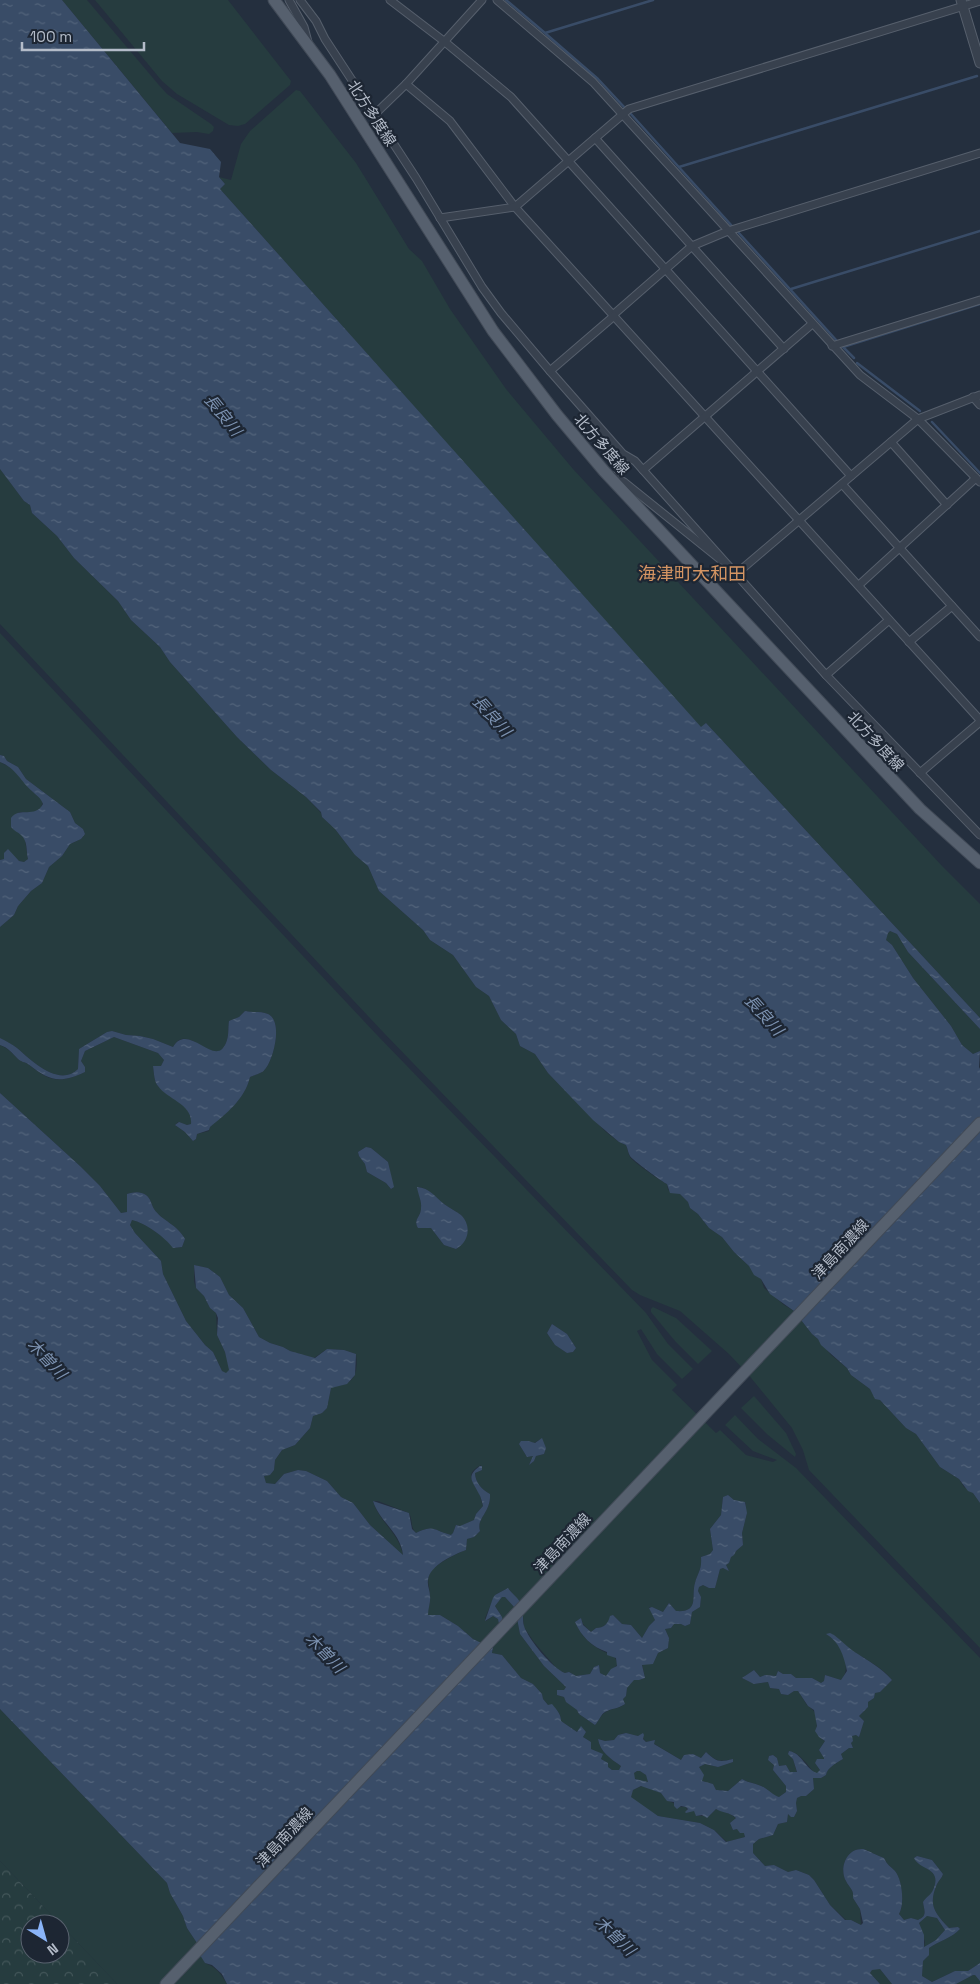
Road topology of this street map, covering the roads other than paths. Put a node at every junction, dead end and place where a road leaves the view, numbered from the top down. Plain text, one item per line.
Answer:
1 (274, 0) edge
2 (289, 0) edge
3 (300, 0) edge
4 (390, 0) edge
5 (482, 0) edge
6 (497, 0) edge
7 (980, 1) edge
8 (962, 3) edge
9 (445, 42) junction
10 (309, 47) junction
11 (980, 63) edge
12 (406, 84) junction
13 (622, 114) junction
14 (374, 115) junction
15 (595, 138) junction
16 (980, 153) edge
17 (568, 161) junction
18 (515, 208) junction
19 (440, 218) junction
20 (728, 231) junction
21 (692, 246) junction
22 (666, 269) junction
23 (980, 300) edge
24 (613, 316) junction
25 (812, 324) junction
26 (832, 346) junction
27 (784, 349) junction
28 (758, 371) junction
29 (550, 372) junction
30 (976, 396) edge
31 (980, 405) edge
32 (705, 417) junction
33 (918, 419) junction
34 (891, 442) junction
35 (604, 470) junction
36 (643, 470) junction
37 (852, 476) junction
38 (978, 480) edge
39 (842, 484) junction
40 (947, 505) junction
41 (799, 520) junction
42 (900, 549) junction
43 (736, 574) junction
44 (860, 586) junction
45 (952, 606) junction
46 (889, 620) junction
47 (980, 637) edge
48 (909, 642) junction
49 (826, 675) junction
50 (980, 721) edge
51 (920, 774) junction
52 (980, 835) edge
53 (977, 861) edge
54 (980, 1123) edge
55 (166, 1984) edge

1 - 10 main road, 北方多度線
2 - 10 street
3 - 14 street
4 - 9 street
5 - 9 street
6 - 13 street
7 - 8 street
8 - 11 street
8 - 13 street
9 - 12 street
9 - 17 street
10 - 35 main road, 北方多度線
12 - 14 street
12 - 18 street
13 - 15 street
13 - 20 street
14 - 19 street
15 - 17 street
15 - 21 street
16 - 20 street
17 - 18 street
17 - 22 street
18 - 19 street
18 - 24 street
19 - 29 street
20 - 21 street
20 - 25 street
21 - 22 street
21 - 27 street
22 - 24 street
22 - 28 street
23 - 26 street
24 - 29 street
24 - 32 street
25 - 26 street
25 - 27 street
26 - 33 street
27 - 28 street
28 - 32 street
28 - 37 street
29 - 36 street
30 - 31 street
30 - 33 street
32 - 36 street
32 - 41 street
33 - 34 street
33 - 38 street
34 - 37 street
34 - 40 street
35 - 43 street
35 - 53 main road, 北方多度線
36 - 43 street
37 - 39 street
38 - 40 street
39 - 41 street
39 - 42 street
40 - 42 street
41 - 43 street
41 - 44 street
42 - 44 street
42 - 45 street
43 - 49 street
44 - 46 street
45 - 47 street
45 - 48 street
46 - 48 street
46 - 49 street
48 - 50 street
49 - 51 street
50 - 51 street
51 - 52 street
54 - 55 main road, 津島南濃線

